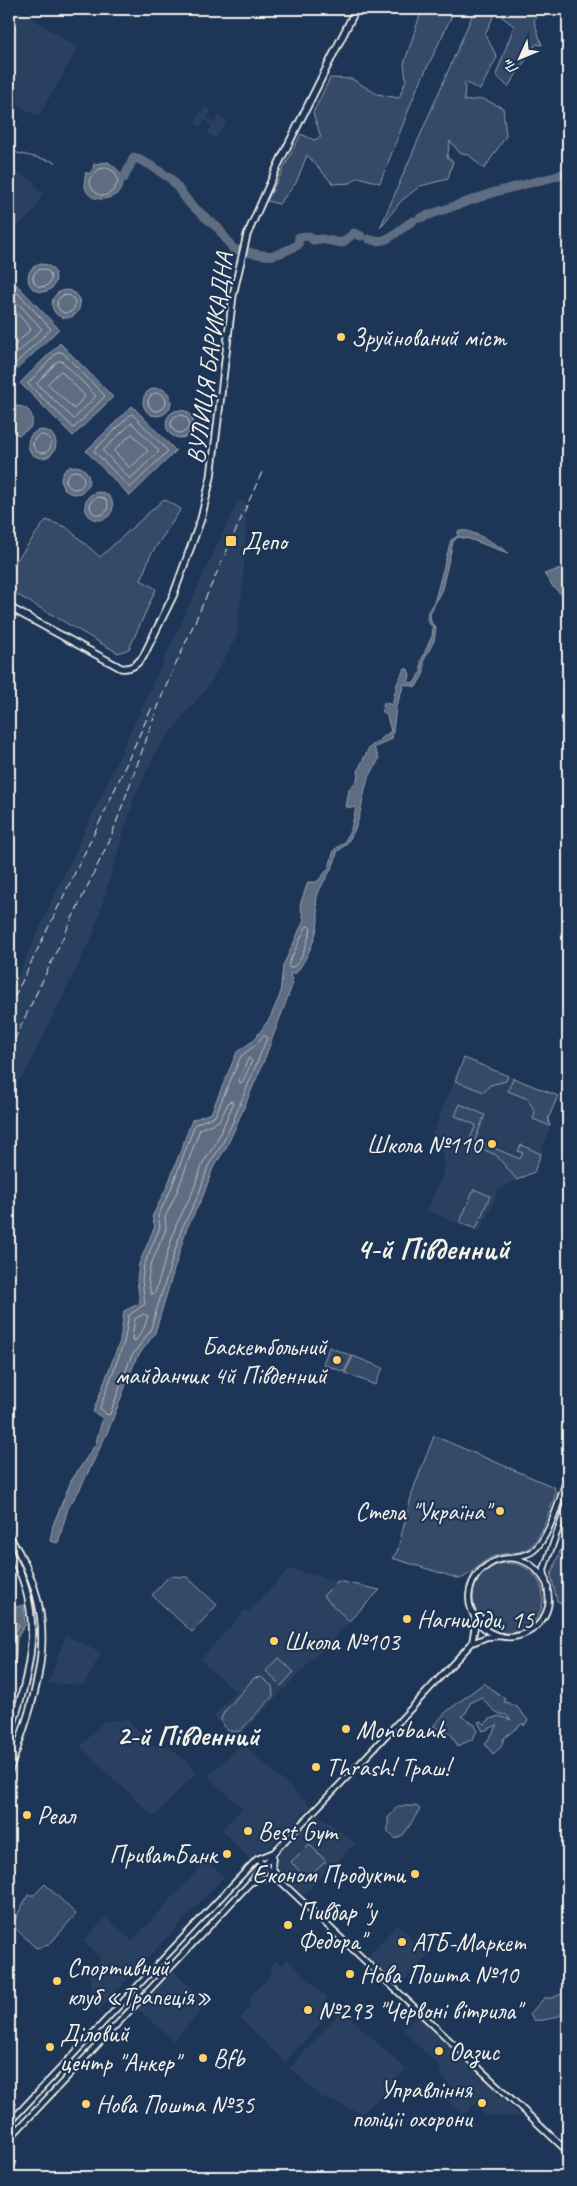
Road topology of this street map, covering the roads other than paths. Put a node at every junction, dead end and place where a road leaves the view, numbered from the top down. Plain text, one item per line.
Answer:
1 (356, 9) edge
2 (9, 607) edge
3 (568, 1476) edge
4 (568, 1502) edge
5 (9, 1536) edge
6 (9, 1552) edge
7 (513, 1558) junction
8 (548, 1587) junction
9 (471, 1609) junction
10 (501, 1636) junction
11 (472, 1643) junction
12 (9, 1736) edge
13 (9, 1747) edge
14 (16, 1749) junction
15 (9, 1771) edge
16 (274, 1852) junction
17 (257, 1859) junction
18 (264, 1866) junction
19 (277, 1878) junction
20 (249, 1884) junction
21 (9, 2122) edge
22 (9, 2140) edge
23 (568, 2152) edge

1 - 2 main road, ВУЛИЦЯ БАРИКАДНА
3 - 7 street
4 - 8 street
5 - 14 main road
6 - 12 main road
7 - 8 street
7 - 9 street
8 - 10 street
9 - 10 street
9 - 11 street
10 - 11 street
11 - 16 street
13 - 14 main road
14 - 15 main road
16 - 17 street
16 - 18 street
16 - 19 street
17 - 18 street
17 - 21 street
18 - 19 street
18 - 20 street
19 - 20 street
19 - 23 street
20 - 22 street

